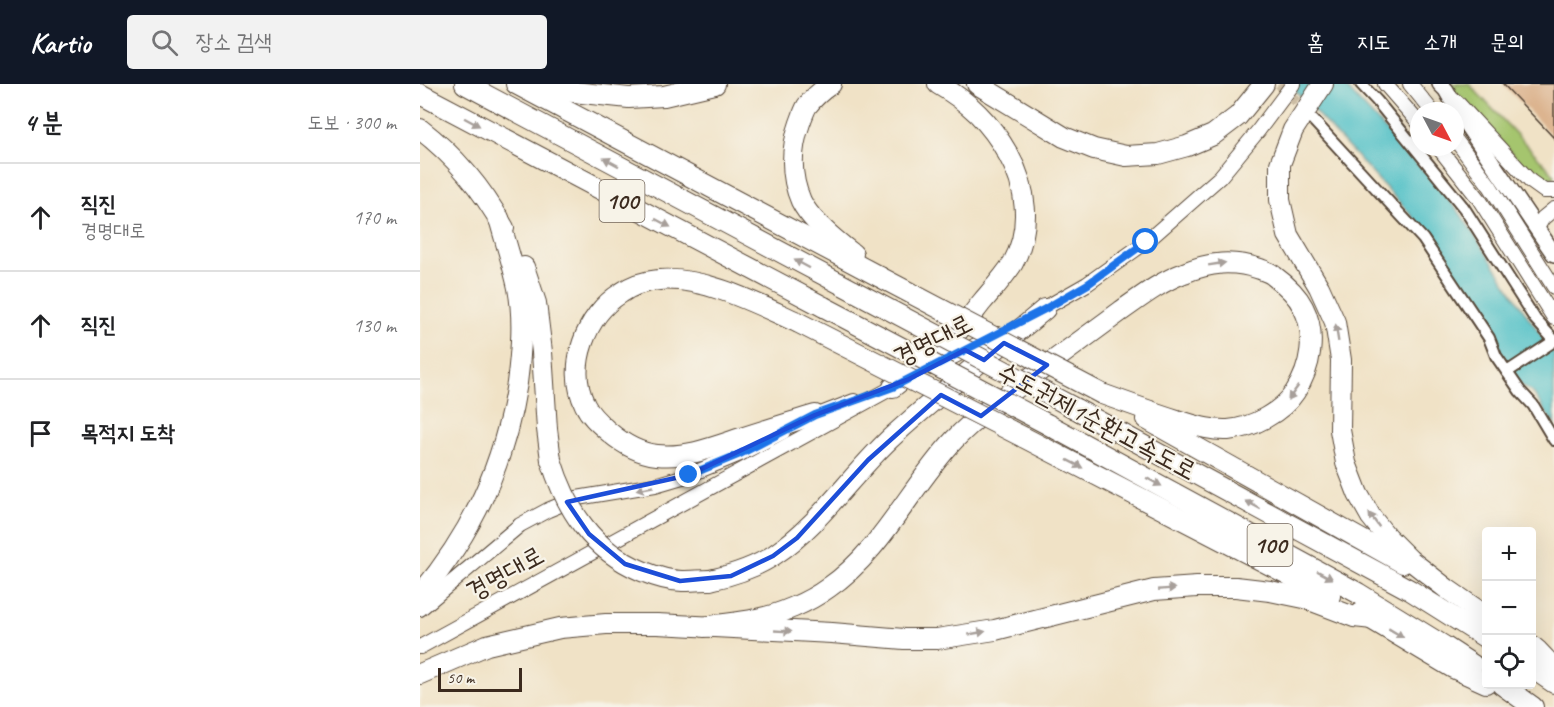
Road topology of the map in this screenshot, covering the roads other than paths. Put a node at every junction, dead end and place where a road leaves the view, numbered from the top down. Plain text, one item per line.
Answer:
1 (465, 84) edge
2 (516, 84) edge
3 (537, 84) edge
4 (715, 84) edge
5 (831, 84) edge
6 (938, 84) edge
7 (977, 84) edge
8 (1264, 84) edge
9 (1323, 84) edge
10 (1361, 84) edge
11 (1385, 84) edge
12 (1410, 84) edge
13 (1292, 86) edge
14 (1443, 87) edge
15 (420, 94) edge
16 (1425, 102) edge
17 (1310, 113) junction
18 (1410, 113) edge
19 (420, 129) edge
20 (1464, 151) edge
21 (1445, 156) edge
22 (1554, 190) edge
23 (1554, 209) edge
24 (499, 218) junction
25 (1537, 228) junction
26 (1554, 254) edge
27 (880, 277) junction
28 (1554, 286) edge
29 (1045, 309) junction
30 (1554, 318) edge
31 (1552, 342) edge
32 (1508, 371) junction
33 (893, 387) junction
34 (1102, 394) junction
35 (815, 415) junction
36 (1554, 440) edge
37 (1447, 589) junction
38 (420, 595) edge
39 (420, 609) edge
40 (1482, 613) edge
41 (1373, 619) junction
42 (704, 627) junction
43 (1482, 635) edge
44 (420, 647) edge
45 (1536, 649) edge
46 (1554, 668) edge
47 (1536, 671) edge
48 (1482, 672) edge
49 (420, 674) edge
50 (1482, 681) edge
51 (1554, 683) edge
52 (1499, 689) edge
53 (1508, 689) edge
54 (1527, 703) edge

43 -> 1 highway, 수도권제1순환고속도로 / 100, bridge
2 - 27 highway
3 - 4 highway
5 - 27 highway
6 - 33 highway
7 - 8 highway
9 - 17 highway
10 - 31 street
11 - 18 street
12 - 16 street
13 - 29 street, 경명대로
14 - 22 street
14 - 25 main road
15 -> 48 highway, 수도권제1순환고속도로 / 100, bridge
17 - 32 street
37 -> 17 highway
19 - 24 highway
20 - 28 street
21 - 30 street
23 - 25 street
24 - 29 highway, bridge
24 - 38 highway
25 - 26 main road
27 - 34 highway, bridge
29 - 33 street, 경명대로
31 - 32 street
32 - 36 street
33 - 35 street
33 - 44 street, 경명대로
34 - 37 highway
42 -> 34 highway
35 -> 39 street
35 -> 41 highway, bridge
37 - 40 highway
42 -> 41 highway
41 -> 50 highway
42 - 49 highway
45 - 46 highway
47 - 51 highway
52 - 54 highway
53 - 54 highway

